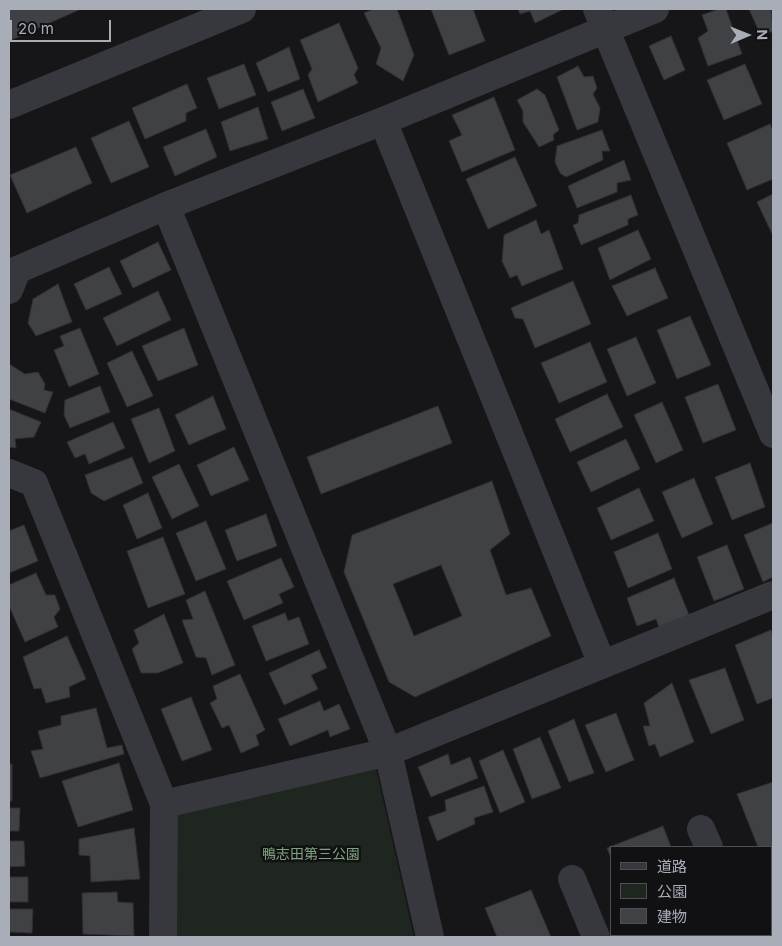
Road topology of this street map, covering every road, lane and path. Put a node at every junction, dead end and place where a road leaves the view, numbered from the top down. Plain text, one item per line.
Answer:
1 (242, 9) edge
2 (655, 9) edge
3 (602, 19) edge
4 (9, 105) edge
5 (383, 121) junction
6 (166, 206) junction
7 (9, 290) edge
8 (773, 434) edge
9 (9, 473) edge
10 (773, 595) edge
11 (602, 664) junction
12 (388, 752) junction
13 (164, 804) junction
14 (572, 879) dead end
15 (163, 937) edge
16 (430, 937) edge
17 (596, 937) edge

1 - 4 street
2 - 3 street
3 - 5 street
3 - 8 street
5 - 6 street
5 - 11 street
6 - 7 street
6 - 12 street
9 - 13 street
10 - 11 street
11 - 12 street
12 - 13 street
12 - 16 street
13 - 15 street
14 - 17 street

